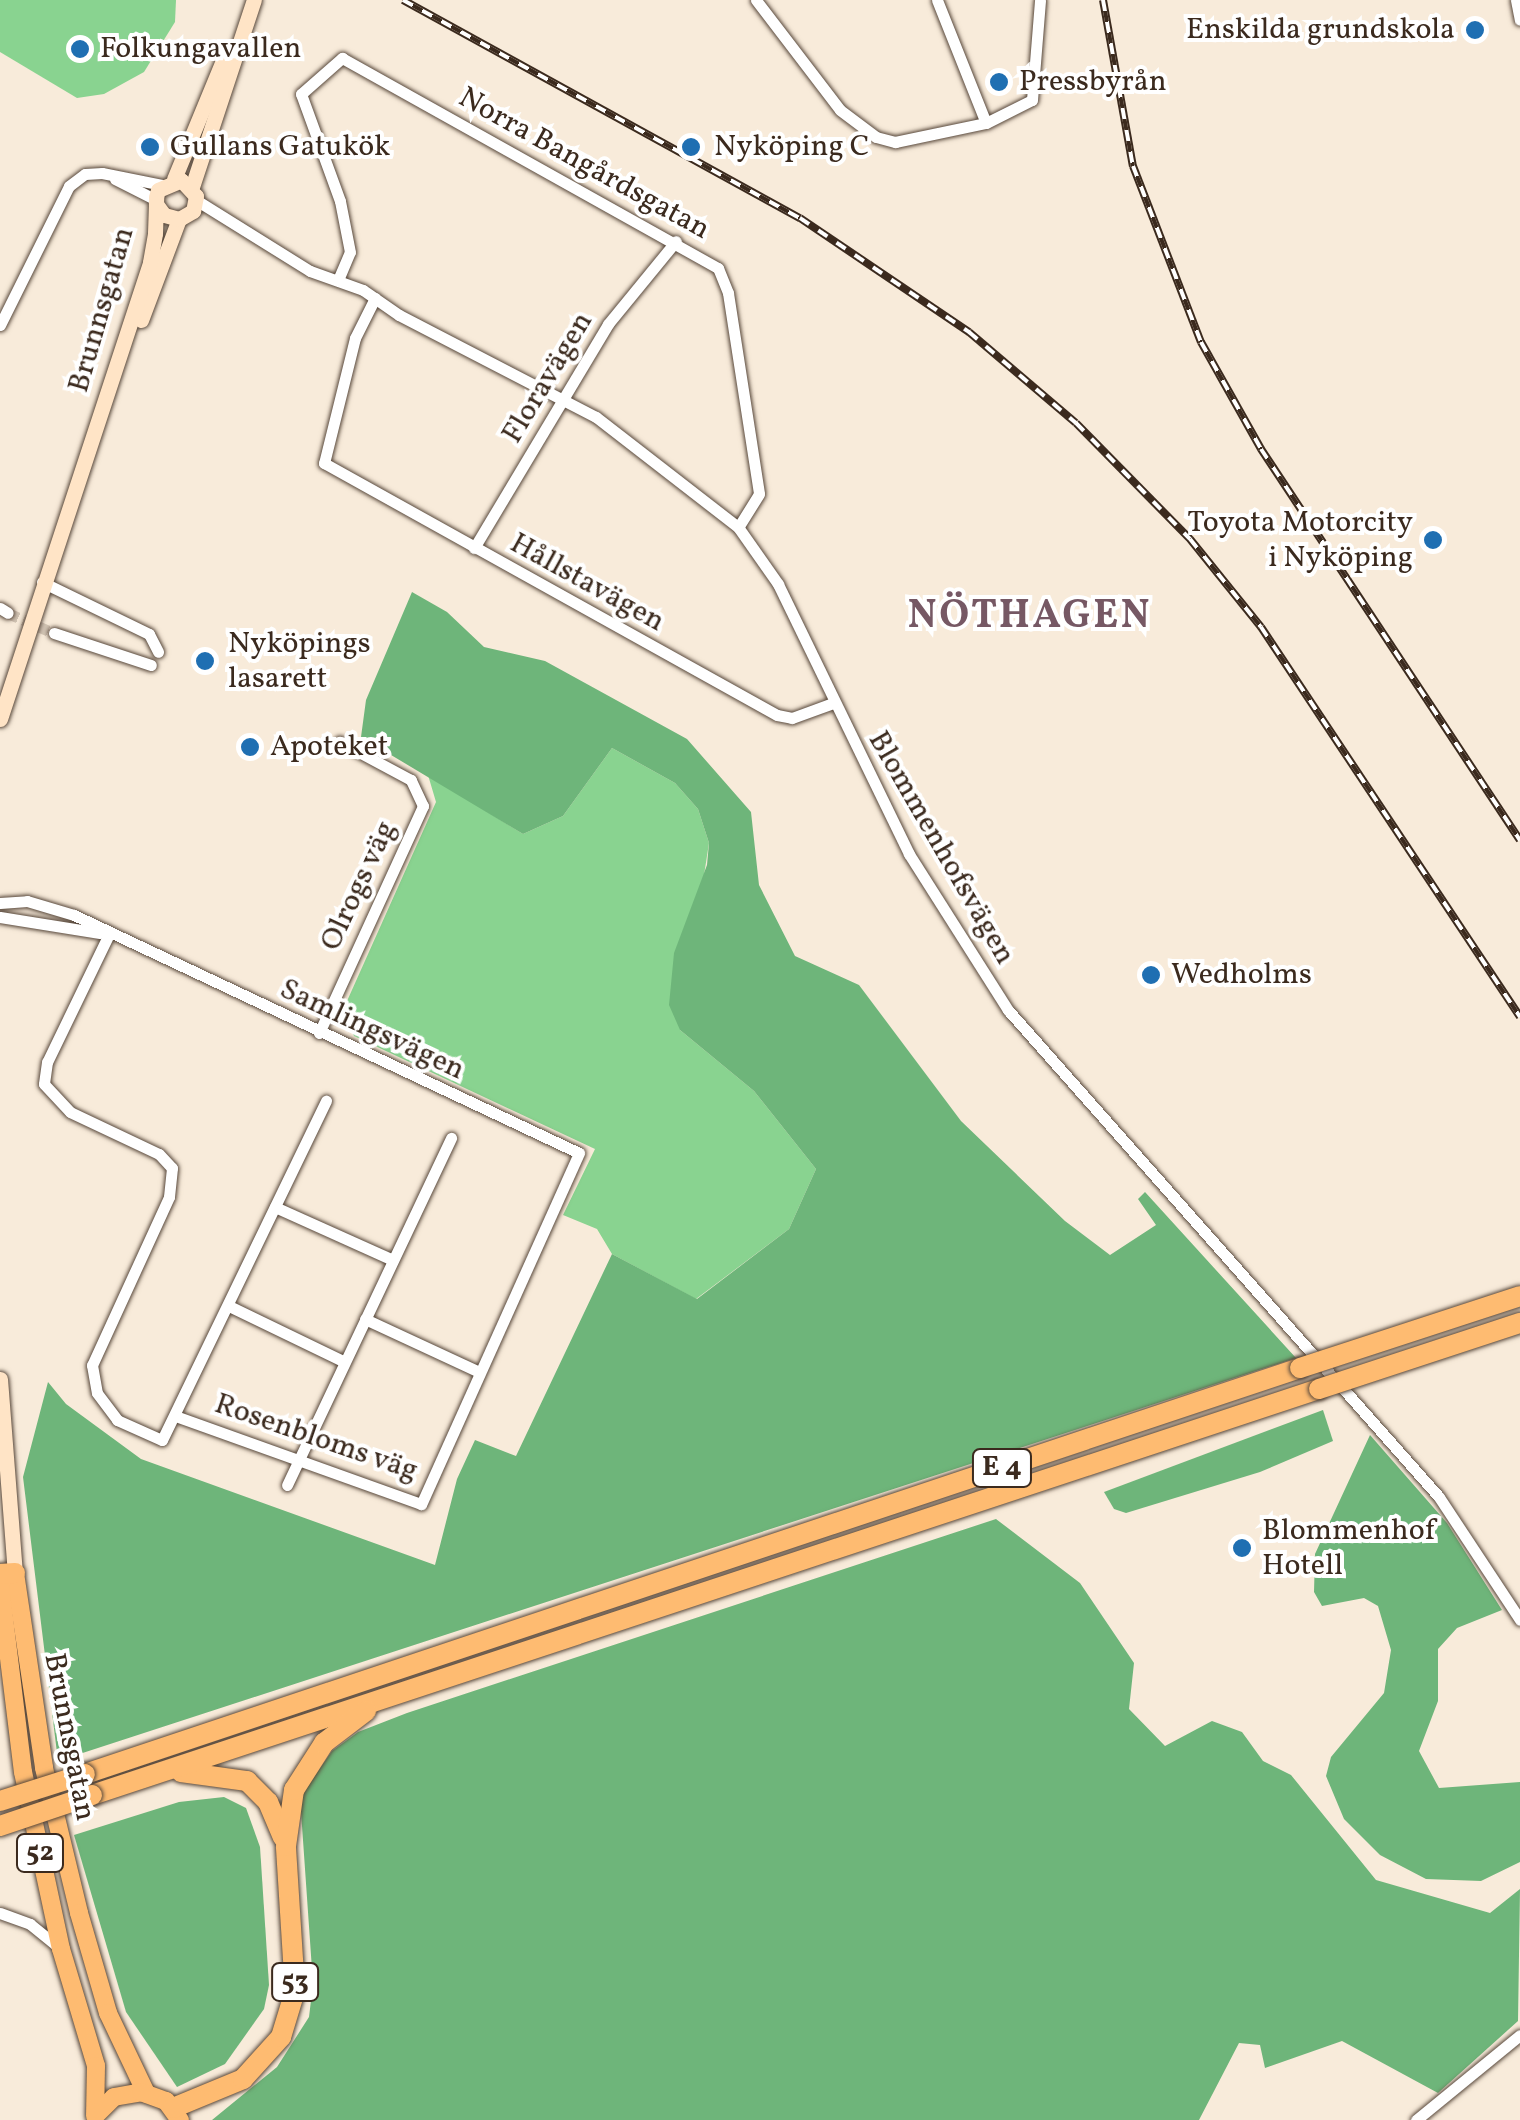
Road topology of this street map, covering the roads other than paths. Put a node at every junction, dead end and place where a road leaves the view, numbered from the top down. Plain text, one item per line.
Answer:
1 (244, 0) edge
2 (254, 0) edge
3 (756, 0) edge
4 (937, 0) edge
5 (1040, 0) edge
6 (1516, 0) edge
7 (1520, 20) edge
8 (986, 123) junction
9 (162, 192) junction
10 (194, 194) junction
11 (183, 218) junction
12 (232, 226) junction
13 (676, 241) junction
14 (338, 280) junction
15 (375, 298) junction
16 (0, 324) edge
17 (564, 400) junction
18 (96, 430) junction
19 (738, 528) junction
20 (474, 548) junction
21 (42, 582) junction
22 (54, 633) tunnel mouth
23 (158, 652) dead end
24 (151, 666) dead end
25 (833, 703) junction
26 (0, 720) edge
27 (340, 742) dead end
28 (0, 903) edge
29 (0, 918) edge
30 (109, 934) junction
31 (319, 1033) junction
32 (326, 1101) dead end
33 (451, 1138) dead end
34 (562, 1189) joint
35 (274, 1207) junction
36 (392, 1260) junction
37 (1520, 1296) edge
38 (229, 1306) junction
39 (365, 1319) junction
40 (1520, 1323) edge
41 (344, 1361) junction
42 (479, 1372) junction
43 (0, 1379) edge
44 (175, 1416) junction
45 (298, 1460) junction
46 (287, 1485) dead end
47 (5, 1578) edge
48 (1520, 1620) edge
49 (387, 1696) junction
50 (159, 1773) junction
51 (0, 1802) edge
52 (0, 1826) edge
53 (286, 1846) junction
54 (0, 1913) edge
55 (61, 1949) junction
56 (1520, 2035) edge
57 (225, 2090) junction
58 (146, 2093) junction
59 (177, 2114) edge
60 (94, 2118) edge
61 (198, 2120) edge
62 (1416, 2120) edge

1 - 9 main road, Brunnsgatan
2 - 10 main road
3 - 8 street
4 - 8 street
5 - 8 street
6 - 7 street
9 - 10 main road
9 - 11 main road
9 - 16 street
9 - 18 main road, Brunnsgatan
10 - 11 main road, Brunnsgatan
10 - 12 street, Blommenhofsvägen
11 - 12 street, Blommenhofsvägen
11 - 18 main road, Brunnsgatan
12 - 14 street, Blommenhofsvägen
13 - 14 street, Norra Bangårdsgatan
13 - 17 street, Floravägen
13 - 19 street, Norra Bangårdsgatan
14 - 15 street, Blommenhofsvägen
15 - 17 street, Blommenhofsvägen
15 - 20 street, Hållstavägen
17 - 19 street, Blommenhofsvägen
17 - 20 street, Floravägen
18 - 21 main road, Brunnsgatan
19 - 25 street, Blommenhofsvägen
20 - 25 street, Hållstavägen
21 - 23 street
21 - 26 main road, Brunnsgatan
22 - 24 street
25 - 48 street, Blommenhofsvägen
27 - 31 street, Olrogs väg
28 - 30 street, Samlingsvägen
29 - 30 street, Samlingsvägen
30 - 31 street, Samlingsvägen
30 - 44 street, Rosenbloms väg
31 - 34 street, Samlingsvägen
32 - 35 street, Rosenbloms väg
33 - 36 street
34 - 42 street, Rosenbloms väg
35 - 36 street
35 - 38 street, Rosenbloms väg
36 - 39 street
37 - 51 highway, E 4, bridge
38 - 41 street
38 - 44 street, Rosenbloms väg
39 - 41 street
39 - 42 street
40 - 49 highway, E 4, bridge
41 - 45 street
42 - 45 street, Rosenbloms väg
43 - 47 main road, Brunnsgatan
44 - 45 street, Rosenbloms väg
45 - 46 street
47 - 55 main road, Brunnsgatan / 52
47 - 58 main road, Brunnsgatan / 52
49 - 50 highway, E 4
49 - 53 highway, 53
50 - 52 highway, E 4, bridge
50 - 53 highway
53 - 57 highway, 53
54 - 55 street
55 - 60 main road, Brunnsgatan / 52
56 - 62 street
57 - 59 highway, 53
57 - 61 highway, 53
58 - 59 main road
58 - 60 main road, 52

